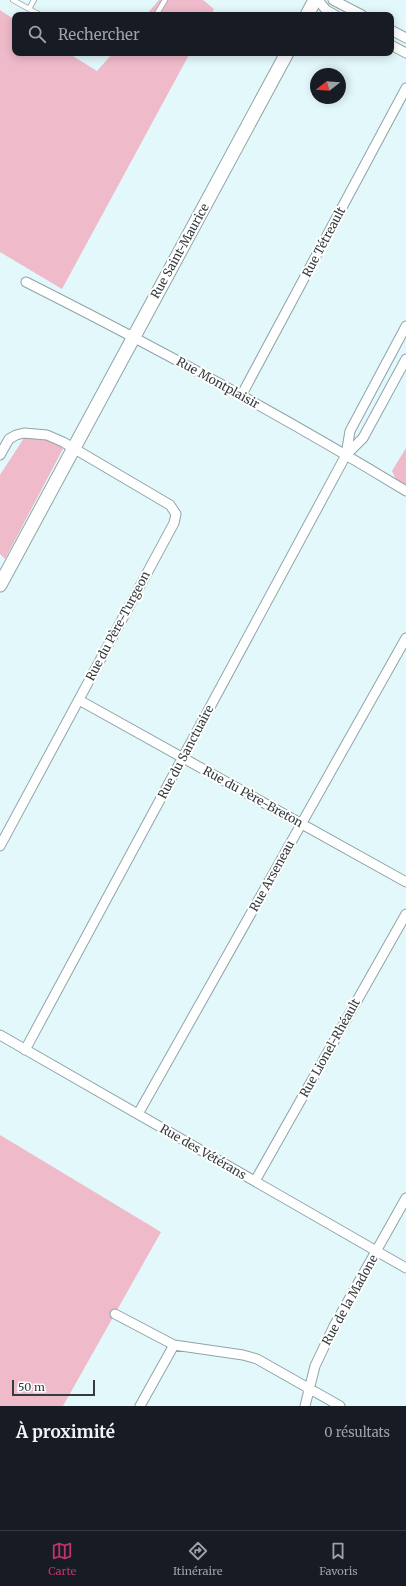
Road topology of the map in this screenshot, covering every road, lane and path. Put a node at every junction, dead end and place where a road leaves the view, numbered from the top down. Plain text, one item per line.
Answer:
1 (13, 0) edge
2 (34, 0) edge
3 (165, 0) edge
4 (317, 0) edge
5 (333, 0) edge
6 (29, 9) junction
7 (34, 12) edge
8 (158, 12) edge
9 (309, 12) edge
10 (330, 12) edge
11 (356, 12) edge
12 (394, 32) edge
13 (406, 38) edge
14 (394, 47) edge
15 (406, 53) edge
16 (285, 56) edge
17 (406, 88) edge
18 (26, 282) dead end
19 (406, 326) edge
20 (133, 337) junction
21 (406, 359) edge
22 (241, 396) junction
23 (73, 448) junction
24 (0, 455) edge
25 (346, 455) junction
26 (406, 491) edge
27 (2, 577) edge
28 (406, 638) edge
29 (79, 700) junction
30 (183, 758) junction
31 (301, 823) junction
32 (0, 846) edge
33 (406, 882) edge
34 (406, 914) edge
35 (0, 1035) edge
36 (25, 1050) junction
37 (138, 1114) junction
38 (255, 1181) junction
39 (406, 1198) edge
40 (376, 1251) junction
41 (406, 1268) edge
42 (115, 1314) dead end
43 (174, 1345) junction
44 (310, 1388) junction
45 (140, 1406) edge
46 (305, 1406) edge
47 (340, 1406) edge

1 - 6 lane
2 - 6 lane
3 - 8 lane
4 - 9 street
4 - 10 street
5 - 11 street
6 - 7 lane
12 - 13 street
14 - 15 street
16 - 20 street, Rue Saint-Maurice
17 - 22 street, Rue Tétreault
18 - 20 street, Rue Montplaisir
19 - 25 street, Rue du Sanctuaire
20 - 22 street, Rue Montplaisir
20 - 23 street, Rue Saint-Maurice
21 - 25 street, Rue du Sanctuaire
22 - 25 street, Rue Montplaisir
23 - 24 street
23 - 27 street, Rue Saint-Maurice
23 - 29 street, Rue du Père-Turgeon
25 - 26 street, Rue Montplaisir
25 - 30 street, Rue du Sanctuaire
28 - 31 street, Rue Arseneau
29 - 30 street, Rue du Père-Breton
29 - 32 street, Rue du Père-Turgeon
30 - 31 street, Rue du Père-Breton
30 - 36 street, Rue du Sanctuaire
31 - 33 street, Rue du Père-Breton
31 - 37 street, Rue Arseneau
34 - 38 street, Rue Lionel-Rhéault
35 - 36 street, Rue des Vétérans
36 - 37 street, Rue des Vétérans
37 - 38 street, Rue des Vétérans
38 - 40 street, Rue des Vétérans
39 - 40 street, Rue de la Madone
40 - 41 street, Rue des Vétérans
40 - 44 street, Rue de la Madone
42 - 43 street
43 - 44 street
43 - 45 street
44 - 46 street, Rue de la Madone
44 - 47 street

